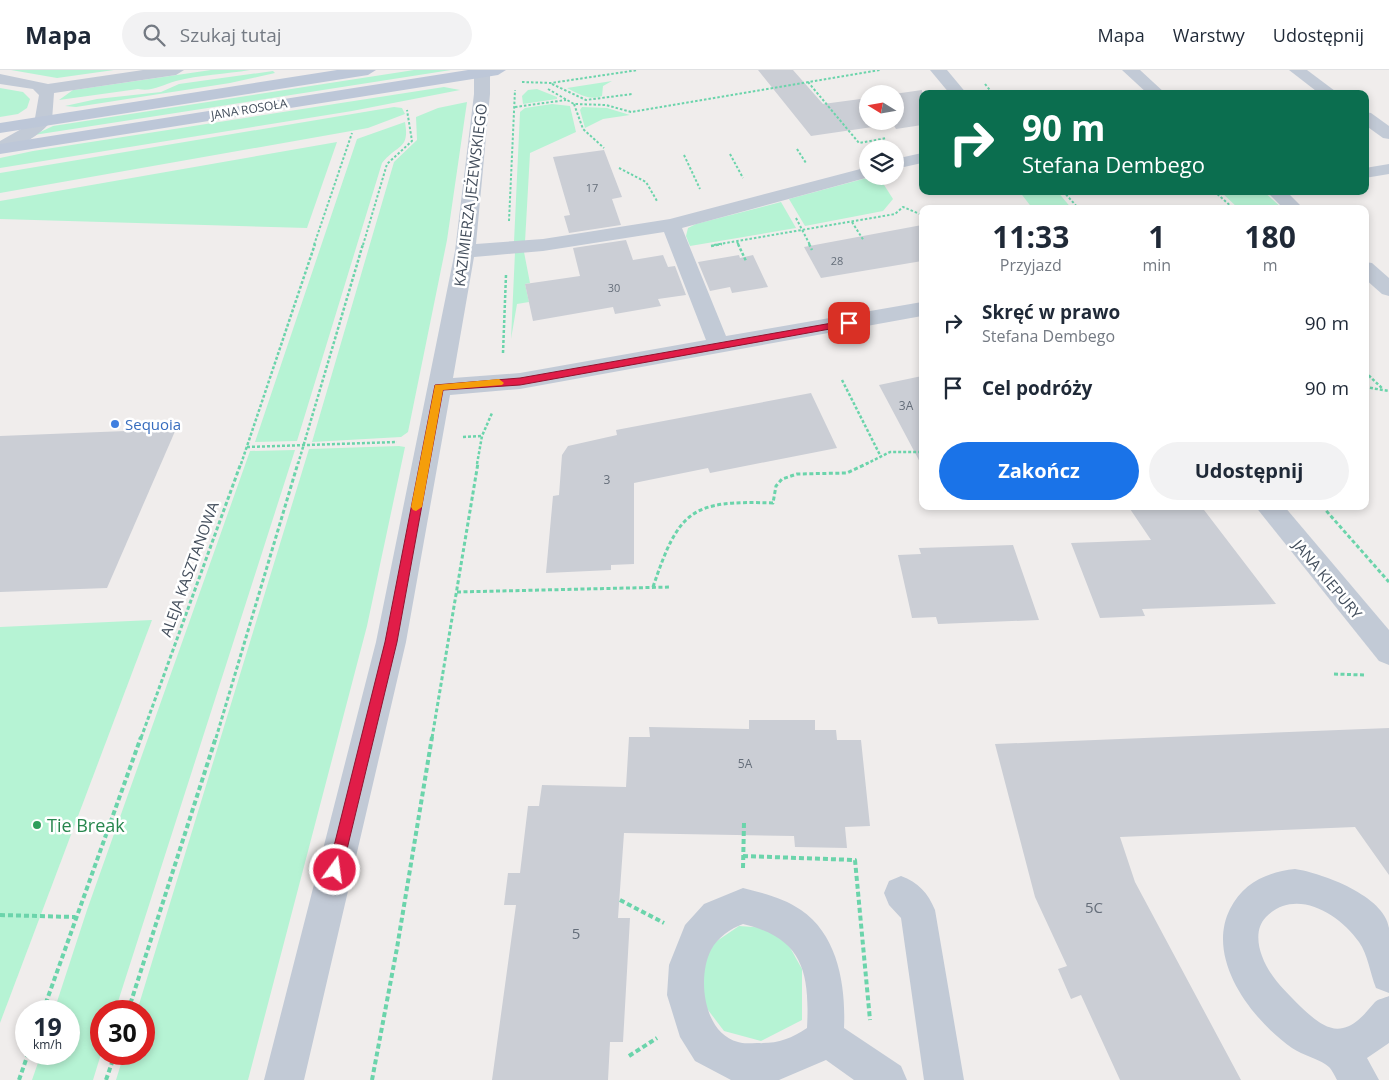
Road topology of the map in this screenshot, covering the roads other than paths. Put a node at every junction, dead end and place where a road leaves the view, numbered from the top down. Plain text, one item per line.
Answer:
1 (176, 70) edge
2 (368, 70) edge
3 (938, 70) edge
4 (1130, 70) edge
5 (1297, 70) edge
6 (487, 71) edge
7 (0, 79) edge
8 (45, 89) junction
9 (956, 90) edge
10 (1153, 90) edge
11 (1325, 90) edge
12 (43, 120) junction
13 (1369, 120) edge
14 (0, 128) edge
15 (1389, 134) edge
16 (0, 149) edge
17 (919, 159) edge
18 (904, 162) edge
19 (1389, 169) edge
20 (1369, 172) edge
21 (859, 174) edge
22 (1280, 195) edge
23 (1291, 205) edge
24 (671, 225) junction
25 (466, 251) junction
26 (919, 310) edge
27 (719, 346) junction
28 (439, 387) junction
29 (1271, 510) edge
30 (1389, 652) edge
31 (901, 893) dead end
32 (1389, 975) edge
33 (1389, 1014) edge
34 (825, 1037) junction
35 (1349, 1064) edge
36 (284, 1080) edge
37 (887, 1080) edge
38 (944, 1080) edge

1 - 8 street
2 - 12 street, JANA ROSOŁA
3 - 9 street
4 - 10 street
5 - 11 street
6 - 16 street, JANA ROSOŁA
6 - 25 street, KAZIMIERZA JEŻEWSKIEGO
7 - 8 street
8 - 12 street
12 - 14 street, JANA ROSOŁA
12 - 16 street
13 - 15 street
17 - 18 street
19 - 20 street
21 - 24 street
22 - 23 street
24 - 25 street
24 - 27 street
25 - 28 street, KAZIMIERZA JEŻEWSKIEGO
26 - 27 street
27 - 28 street
28 - 36 street, KAZIMIERZA JEŻEWSKIEGO
29 - 30 street, JANA KIEPURY
31 - 38 street
32 - 35 street
33 - 35 street
34 - 34 street
34 - 37 street

